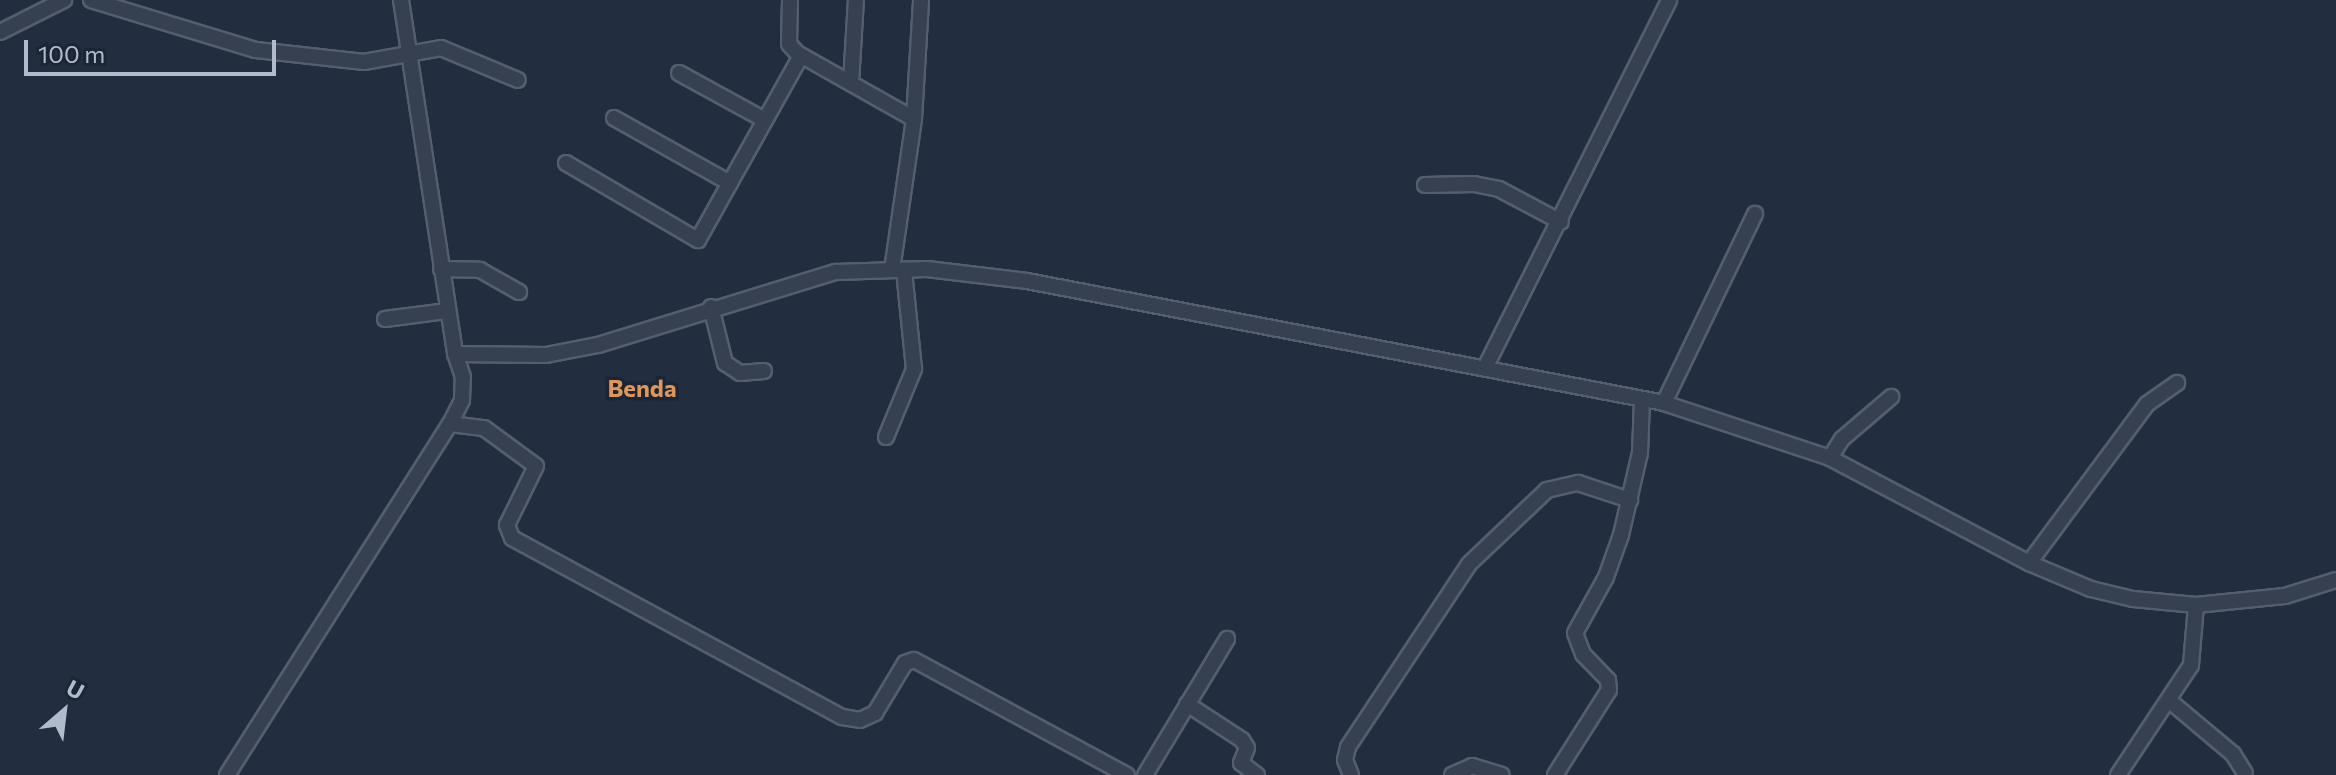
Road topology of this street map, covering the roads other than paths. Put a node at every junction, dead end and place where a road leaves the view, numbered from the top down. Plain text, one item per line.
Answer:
1 (64, 0) edge
2 (91, 0) edge
3 (401, 0) edge
4 (790, 0) edge
5 (856, 0) edge
6 (921, 0) edge
7 (1668, 0) edge
8 (0, 32) edge
9 (410, 50) junction
10 (801, 56) junction
11 (679, 73) dead end
12 (518, 80) dead end
13 (851, 83) junction
14 (614, 118) dead end
15 (914, 119) junction
16 (765, 120) junction
17 (566, 163) dead end
18 (730, 183) junction
19 (1425, 185) dead end
20 (1755, 214) dead end
21 (1561, 222) junction
22 (441, 269) junction
23 (898, 270) junction
24 (519, 292) dead end
25 (711, 307) junction
26 (447, 311) junction
27 (385, 319) dead end
28 (455, 354) junction
29 (1486, 366) junction
30 (764, 371) dead end
31 (2177, 383) dead end
32 (1891, 397) dead end
33 (1642, 400) junction
34 (1664, 403) junction
35 (450, 424) junction
36 (886, 437) dead end
37 (1830, 458) junction
38 (1630, 500) junction
39 (2029, 563) junction
40 (2336, 580) edge
41 (2196, 605) junction
42 (1227, 639) dead end
43 (2171, 702) junction
44 (1187, 704) junction
45 (2245, 773) edge
46 (227, 775) edge
47 (1127, 775) edge
48 (1145, 775) edge
49 (1257, 775) edge
50 (1351, 775) edge
51 (1452, 775) edge
52 (1502, 775) edge
53 (1555, 775) edge
54 (2118, 775) edge

1 - 8 street
2 - 9 street
3 - 9 street
4 - 10 street
5 - 13 street
6 - 15 street
7 - 21 street
9 - 12 street
9 - 22 street
10 - 13 street
10 - 16 street
11 - 16 street
13 - 15 street
14 - 18 street
15 - 23 street
16 - 18 street
17 - 18 street
19 - 21 street
20 - 34 street
21 - 29 street
22 - 24 street
22 - 26 street
23 - 25 street
23 - 29 street
23 - 36 street
25 - 28 street
25 - 30 street
26 - 27 street
26 - 28 street
28 - 35 street
29 - 33 street
31 - 39 street
32 - 37 street
33 - 34 street
33 - 38 street
34 - 37 street
35 - 46 street
35 - 47 street
37 - 39 street
38 - 50 street
38 - 53 street
39 - 41 street
40 - 41 street
41 - 43 street
42 - 44 street
43 - 45 street
43 - 54 street
44 - 48 street
44 - 49 street
51 - 52 street

